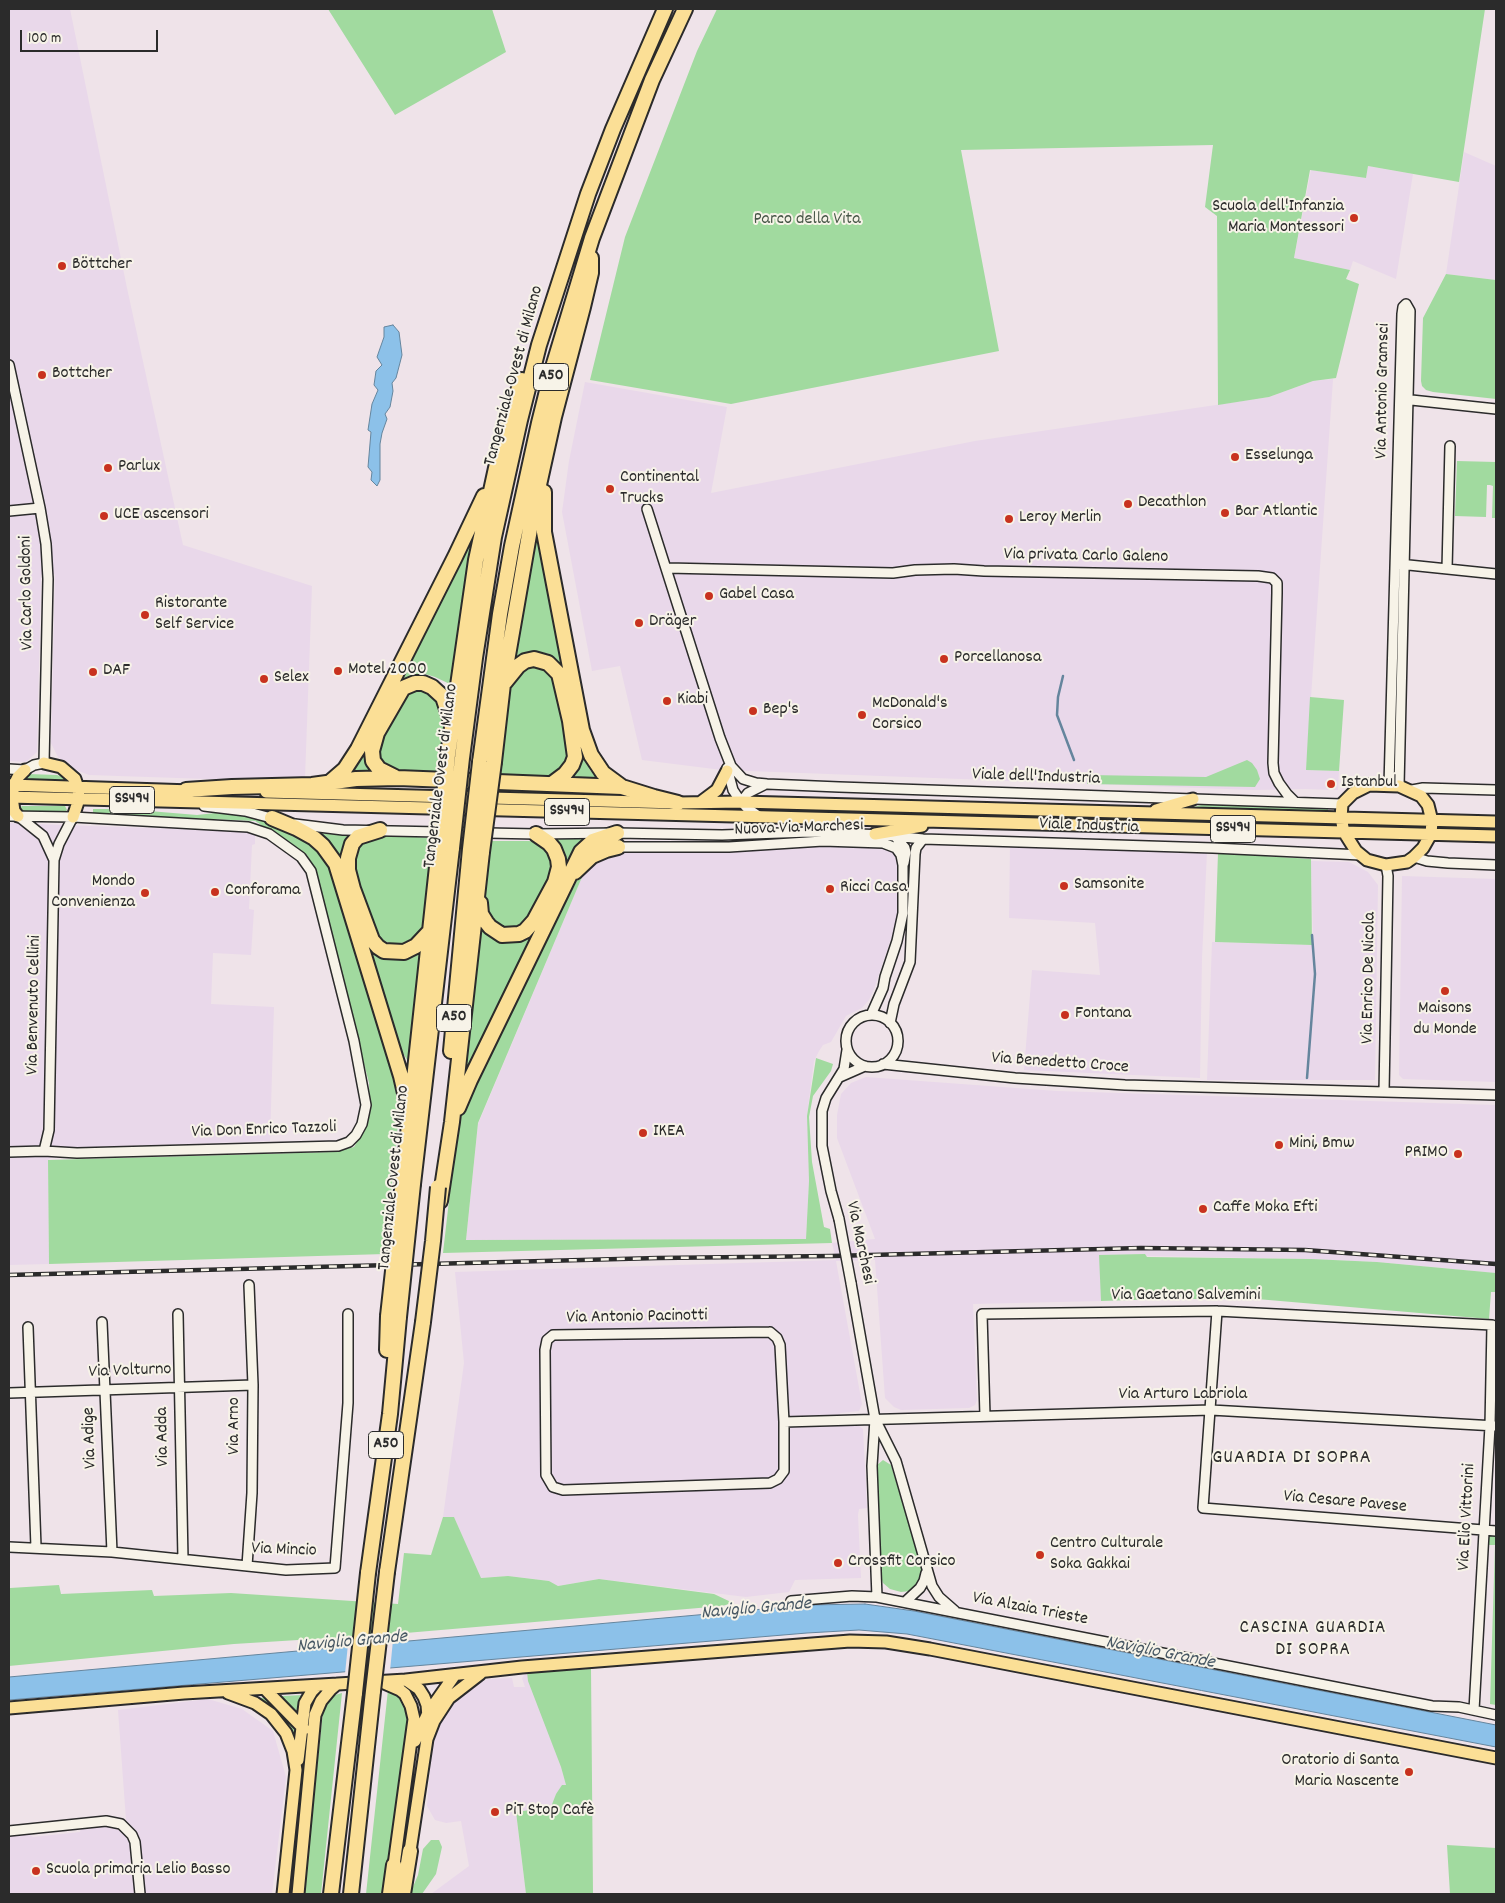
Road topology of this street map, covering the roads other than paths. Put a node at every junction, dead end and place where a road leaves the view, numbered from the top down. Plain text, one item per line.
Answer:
1 (665, 9) edge
2 (685, 9) edge
3 (592, 238) junction
4 (539, 345) junction
5 (9, 365) edge
6 (1404, 399) junction
7 (1496, 409) edge
8 (554, 417) junction
9 (1450, 446) dead end
10 (496, 468) junction
11 (40, 508) junction
12 (647, 509) dead end
13 (9, 511) edge
14 (1400, 564) junction
15 (667, 568) junction
16 (1447, 569) junction
17 (1496, 574) edge
18 (503, 684) junction
19 (453, 752) junction
20 (727, 758) junction
21 (44, 763) junction
22 (9, 769) edge
23 (25, 770) junction
24 (727, 772) junction
25 (398, 778) junction
26 (329, 782) junction
27 (553, 783) junction
28 (767, 784) junction
29 (1394, 786) junction
30 (622, 787) junction
31 (1412, 790) junction
32 (1496, 790) edge
33 (11, 791) edge
34 (79, 793) junction
35 (186, 796) junction
36 (1193, 799) junction
37 (678, 802) junction
38 (701, 802) junction
39 (741, 802) junction
40 (1300, 802) junction
41 (1342, 804) junction
42 (1147, 813) junction
43 (13, 816) edge
44 (73, 817) junction
45 (760, 817) junction
46 (272, 818) junction
47 (1341, 818) junction
48 (1432, 821) junction
49 (949, 822) junction
50 (1496, 822) edge
51 (380, 830) junction
52 (1344, 832) junction
53 (536, 834) junction
54 (875, 834) junction
55 (1431, 834) junction
56 (894, 836) junction
57 (1496, 836) edge
58 (923, 839) junction
59 (617, 840) junction
60 (446, 848) junction
61 (476, 851) junction
62 (1361, 856) junction
63 (1414, 857) junction
64 (54, 860) junction
65 (904, 865) junction
66 (1386, 865) junction
67 (1496, 865) edge
68 (478, 891) junction
69 (431, 930) junction
70 (871, 1015) junction
71 (890, 1023) junction
72 (848, 1050) junction
73 (896, 1050) junction
74 (883, 1064) junction
75 (865, 1066) junction
76 (915, 1067) junction
77 (840, 1077) junction
78 (1384, 1092) junction
79 (1496, 1095) edge
80 (452, 1122) junction
81 (409, 1129) junction
82 (44, 1150) junction
83 (9, 1152) edge
84 (408, 1182) junction
85 (440, 1187) junction
86 (250, 1286) dead end
87 (1217, 1311) junction
88 (178, 1314) dead end
89 (348, 1314) dead end
90 (102, 1322) dead end
91 (1492, 1325) joint
92 (28, 1327) dead end
93 (252, 1384) junction
94 (179, 1387) junction
95 (105, 1390) junction
96 (31, 1392) junction
97 (9, 1393) edge
98 (1211, 1410) junction
99 (985, 1416) junction
100 (875, 1419) junction
101 (784, 1422) junction
102 (1493, 1426) edge
103 (1484, 1531) junction
104 (1496, 1531) edge
105 (9, 1547) edge
106 (36, 1548) junction
107 (112, 1552) junction
108 (183, 1559) junction
109 (247, 1566) junction
110 (926, 1572) junction
111 (877, 1597) junction
112 (791, 1601) dead end
113 (905, 1602) junction
114 (957, 1612) junction
115 (481, 1673) junction
116 (454, 1676) junction
117 (406, 1680) junction
118 (337, 1684) junction
119 (317, 1686) junction
120 (377, 1686) junction
121 (264, 1689) junction
122 (219, 1691) junction
123 (9, 1708) edge
124 (1474, 1710) junction
125 (428, 1713) junction
126 (1496, 1715) edge
127 (302, 1726) junction
128 (427, 1739) junction
129 (313, 1740) junction
130 (410, 1751) junction
131 (1496, 1758) edge
132 (296, 1770) junction
133 (9, 1831) edge
134 (410, 1851) joint
135 (394, 1865) joint
136 (300, 1880) junction
137 (140, 1894) edge
138 (284, 1894) edge
139 (292, 1894) edge
140 (298, 1894) edge
141 (331, 1894) edge
142 (351, 1894) edge
143 (390, 1894) edge
144 (403, 1894) edge

1 - 4 highway, Tangenziale Ovest di Milano / A50
2 - 3 highway, Tangenziale Ovest di Milano / A50
3 - 8 highway
3 - 61 highway, Tangenziale Ovest di Milano / A50, bridge
4 - 10 highway
4 - 19 highway, Tangenziale Ovest di Milano / A50
5 - 11 street, Via Carlo Goldoni
6 - 6 street, Via Antonio Gramsci
6 - 7 street
6 - 14 street, Via Antonio Gramsci
8 - 18 highway
8 - 30 highway
9 - 16 street
10 - 19 highway
10 - 26 highway
11 - 13 street
11 - 21 street, Via Carlo Goldoni
12 - 15 street
14 - 16 street
14 - 29 street, Via Antonio Gramsci
15 - 20 street
15 - 40 street, Via privata Carlo Galeno
16 - 17 street
18 - 27 highway
18 - 61 highway, bridge
19 - 25 highway
19 - 60 highway, bridge
20 - 24 street
20 - 28 street, Viale dell'Industria
21 - 23 street
21 - 34 main road
22 - 23 street
23 - 33 main road
24 - 38 main road
24 - 39 street
25 - 26 highway
25 - 27 highway
26 - 35 highway
27 - 30 highway
28 - 36 street, Viale dell'Industria
28 - 39 street
29 - 31 main road
29 - 41 main road
30 - 37 highway
31 - 32 street
31 - 48 main road
33 - 34 main road, SS494
33 - 43 main road
34 - 35 main road, SS494
34 - 44 main road
35 - 37 main road, SS494
35 - 45 main road, SS494
35 - 46 street
36 - 40 street, Viale dell'Industria
36 - 42 main road
37 - 38 main road, SS494
38 - 39 main road, SS494
39 - 42 main road, SS494
39 - 45 street
40 - 41 street
41 - 47 main road
42 - 47 main road, SS494
43 - 44 street
43 - 64 street
44 - 64 street
44 - 82 street, Via Don Enrico Tazzoli
45 - 49 main road, SS494
46 - 51 street
46 - 81 highway
47 - 48 main road, SS494
47 - 52 main road
48 - 50 main road, SS494
48 - 55 main road
49 - 52 main road, SS494
49 - 54 main road
51 - 53 street
51 - 69 highway
52 - 55 main road, SS494
52 - 62 main road
53 - 59 street
53 - 68 highway
54 - 56 street, Viale Industria
54 - 59 street, Viale Industria
55 - 57 main road, SS494
55 - 63 main road
56 - 58 street, Viale Industria
56 - 65 street
58 - 62 street, Viale Industria
58 - 71 street
59 - 65 street, Nuova Via Marchesi
59 - 80 highway
60 - 69 highway
60 - 84 highway, Tangenziale Ovest di Milano / A50
61 - 68 highway
61 - 85 highway, Tangenziale Ovest di Milano / A50
62 - 66 main road
63 - 66 main road
63 - 67 street
64 - 82 street, Via Benvenuto Cellini
65 - 70 street
66 - 78 street, Via Enrico De Nicola
68 - 80 highway
69 - 81 highway
70 - 71 street
70 - 72 street
71 - 73 street
72 - 75 street
72 - 77 street, Via Marchesi
73 - 74 street
73 - 76 street
74 - 75 street
74 - 76 street, Via Benedetto Croce
75 - 77 street
76 - 78 street, Via Benedetto Croce
77 - 100 street, Via Marchesi, bridge
78 - 79 street
80 - 85 highway
81 - 84 highway
82 - 83 street, Via Don Enrico Tazzoli
84 - 141 highway, A50, bridge
85 - 120 highway, Tangenziale Ovest di Milano / A50, bridge
86 - 93 street, Via Arno
87 - 91 street, Via Gaetano Salvemini
87 - 98 street
87 - 99 street, Via Gaetano Salvemini
88 - 94 street, Via Adda
89 - 109 street, Via Mincio
90 - 95 street, Via Adige
91 - 102 street, Via Elio Vittorini
92 - 96 street
93 - 94 street, Via Volturno
93 - 109 street, Via Arno
94 - 95 street, Via Volturno
94 - 108 street, Via Adda
95 - 96 street, Via Volturno
95 - 107 street, Via Adige
96 - 97 street, Via Volturno
96 - 106 street
98 - 99 street, Via Arturo Labriola
98 - 102 street, Via Arturo Labriola
98 - 103 street, Via Cesare Pavese
99 - 100 street, Via Arturo Labriola
100 - 101 street
100 - 110 street, Via Marchesi
100 - 111 street, Via Marchesi
101 - 101 street, Via Antonio Pacinotti
102 - 103 street, Via Elio Vittorini
103 - 104 street, Via Cesare Pavese
103 - 124 street, Via Elio Vittorini
105 - 106 street, Via Mincio
106 - 107 street, Via Mincio
107 - 108 street, Via Mincio
108 - 109 street, Via Mincio
110 - 113 street
110 - 114 street, Via Marchesi
111 - 112 street, Via Alzaia Trieste
111 - 113 street, Via Alzaia Trieste
113 - 114 street, Via Alzaia Trieste
114 - 124 street, Via Alzaia Trieste
115 - 116 main road
115 - 128 main road
115 - 131 main road
116 - 117 main road
116 - 125 main road
117 - 120 main road
117 - 125 main road
118 - 119 main road
118 - 120 main road
118 - 129 main road
119 - 121 main road
119 - 127 main road
120 - 130 main road
120 - 142 highway, A50
121 - 122 main road
121 - 127 main road
122 - 123 main road
122 - 132 main road
124 - 126 street, Via Alzaia Trieste
125 - 128 main road
125 - 130 main road
127 - 129 main road
127 - 132 main road
128 - 134 main road
129 - 136 main road
130 - 135 main road
132 - 138 main road
133 - 137 street
134 - 144 highway
135 - 143 highway
136 - 139 street
136 - 140 main road

